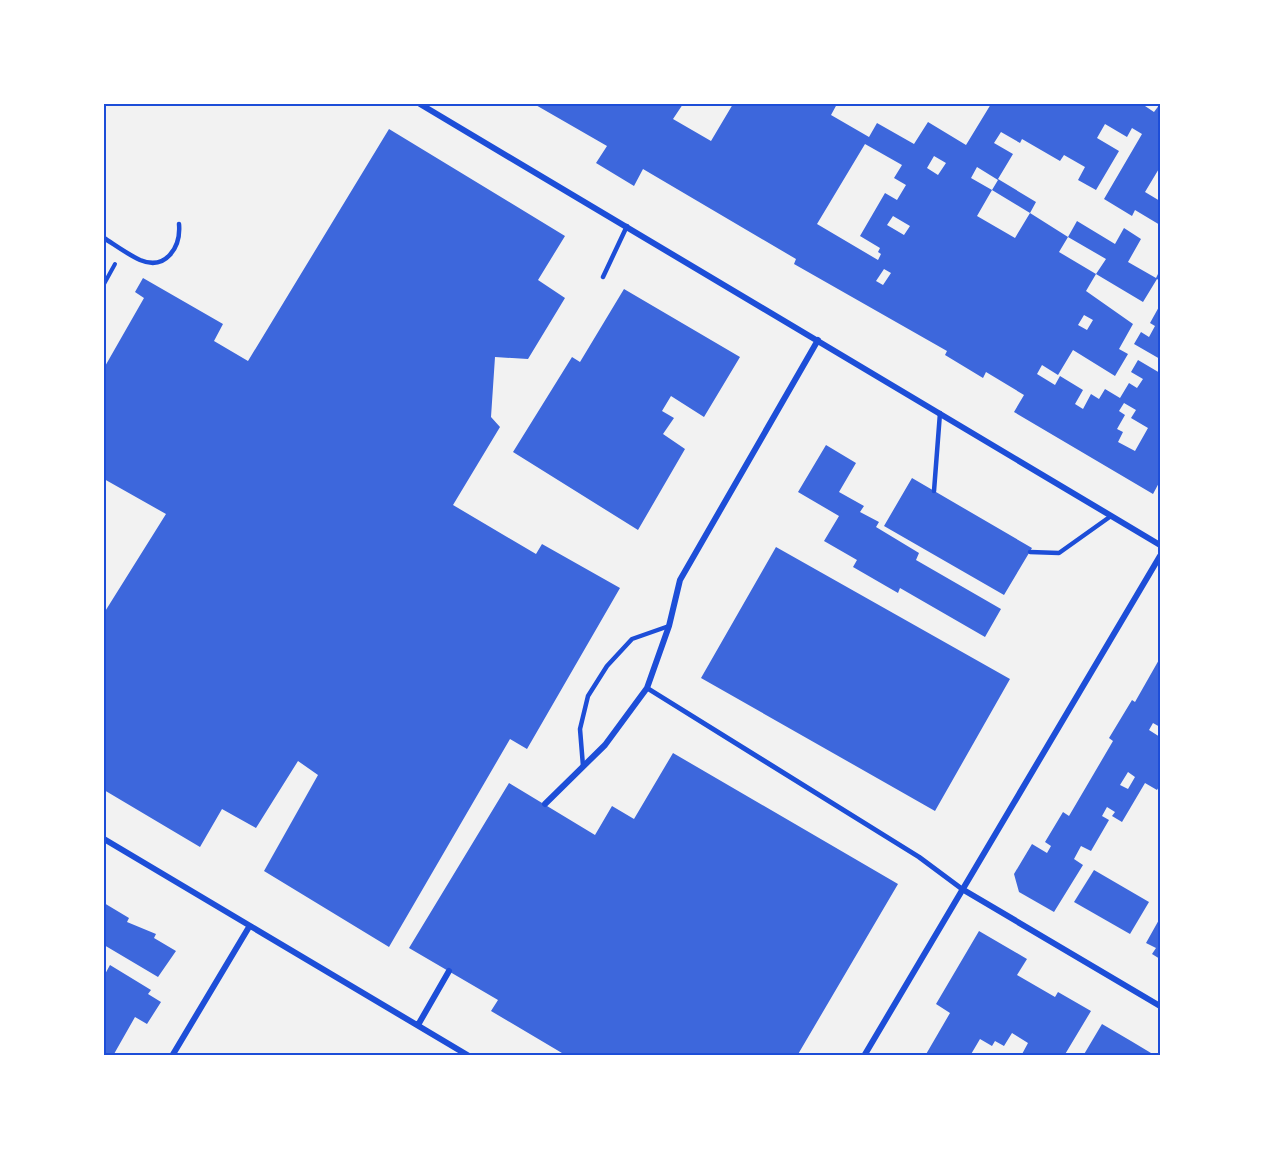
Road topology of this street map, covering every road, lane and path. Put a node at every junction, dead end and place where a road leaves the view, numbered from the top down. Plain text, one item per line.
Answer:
1 (420, 104) edge
2 (179, 224) dead end
3 (627, 226) junction
4 (104, 238) edge
5 (603, 277) dead end
6 (818, 340) junction
7 (940, 413) junction
8 (934, 491) dead end
9 (1111, 515) junction
10 (1161, 545) edge
11 (1030, 552) dead end
12 (1161, 556) edge
13 (669, 626) junction
14 (647, 688) junction
15 (583, 766) junction
16 (545, 804) dead end
17 (104, 839) edge
18 (962, 889) junction
19 (249, 927) junction
20 (449, 971) dead end
21 (1161, 1006) edge
22 (418, 1025) junction
23 (172, 1056) edge
24 (470, 1056) edge
25 (864, 1056) edge

1 - 3 street
2 - 4 lane
3 - 5 lane
3 - 6 street
6 - 7 street
6 - 13 street
7 - 8 lane
7 - 9 street
9 - 10 street
9 - 11 lane
12 - 18 street
13 - 14 street
13 - 15 lane
14 - 15 street
14 - 18 street
15 - 16 street
17 - 19 street
18 - 21 street
18 - 25 street
19 - 22 street
19 - 23 street
20 - 22 street
22 - 24 street

